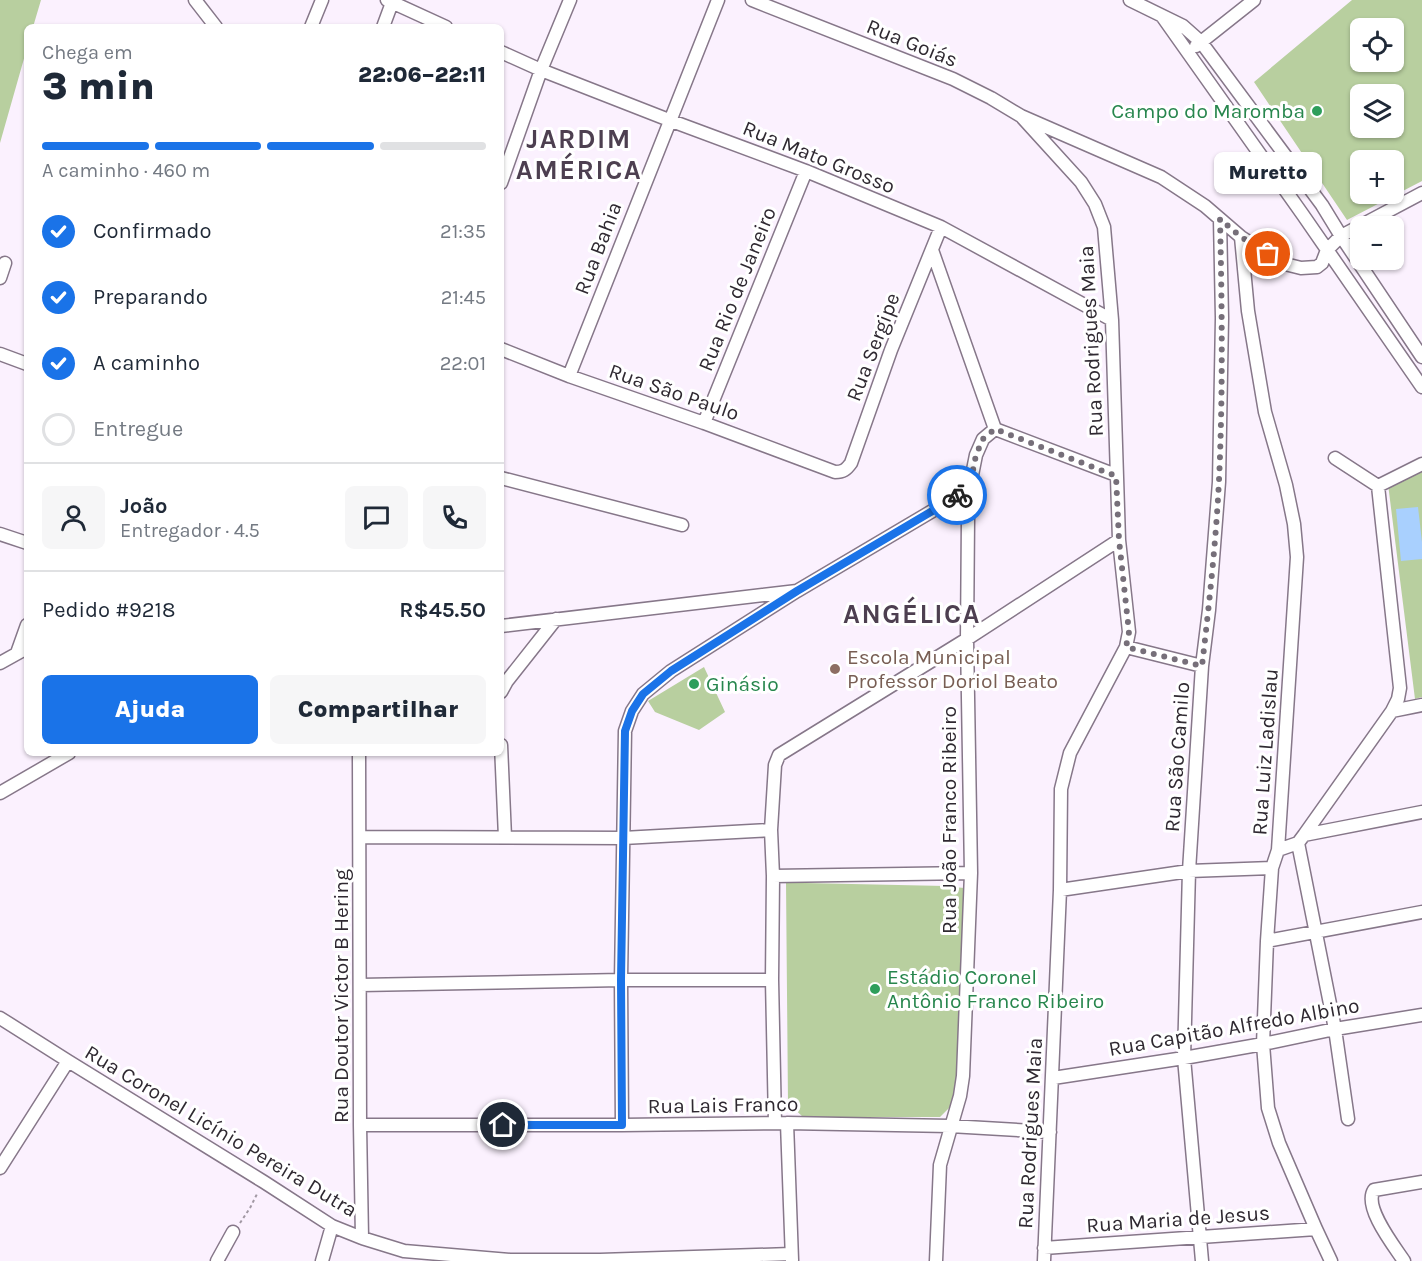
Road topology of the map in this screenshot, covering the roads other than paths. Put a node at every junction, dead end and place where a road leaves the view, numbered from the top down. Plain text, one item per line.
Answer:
1 (195, 0) edge
2 (322, 0) edge
3 (570, 0) edge
4 (718, 0) edge
5 (752, 0) edge
6 (1130, 0) edge
7 (1254, 0) edge
8 (390, 1) edge
9 (1161, 15) junction
10 (214, 24) edge
11 (312, 24) edge
12 (384, 24) edge
13 (440, 24) edge
14 (1201, 42) junction
15 (504, 53) edge
16 (1188, 54) junction
17 (541, 70) junction
18 (1021, 116) junction
19 (669, 120) junction
20 (806, 171) junction
21 (504, 175) edge
22 (1422, 193) edge
23 (1220, 219) junction
24 (941, 227) junction
25 (1341, 236) junction
26 (1241, 237) junction
27 (932, 250) junction
28 (1327, 250) junction
29 (5, 263) dead end
30 (0, 278) edge
31 (1112, 320) junction
32 (504, 351) edge
33 (0, 354) edge
34 (1422, 357) edge
35 (24, 362) edge
36 (569, 376) junction
37 (1422, 387) edge
38 (704, 423) junction
39 (995, 429) junction
40 (1335, 458) dead end
41 (1422, 464) edge
42 (835, 472) joint
43 (1116, 476) junction
44 (504, 479) edge
45 (970, 485) junction
46 (1378, 486) junction
47 (939, 507) junction
48 (968, 518) junction
49 (681, 525) dead end
50 (0, 534) edge
51 (1119, 540) junction
52 (24, 542) edge
53 (797, 591) junction
54 (556, 619) junction
55 (504, 626) edge
56 (967, 639) junction
57 (1126, 647) junction
58 (22, 650) edge
59 (0, 663) edge
60 (1202, 666) junction
61 (504, 686) edge
62 (1422, 705) edge
63 (1392, 711) junction
64 (64, 756) edge
65 (359, 756) edge
66 (501, 756) edge
67 (0, 793) edge
68 (1422, 812) edge
69 (771, 830) junction
70 (360, 837) junction
71 (505, 837) junction
72 (623, 838) junction
73 (1301, 839) junction
74 (1278, 850) junction
75 (1272, 868) junction
76 (1189, 870) junction
77 (971, 873) junction
78 (773, 876) junction
79 (1060, 890) junction
80 (1422, 912) edge
81 (1316, 932) junction
82 (1267, 941) junction
83 (621, 980) junction
84 (772, 980) junction
85 (360, 985) junction
86 (1422, 1015) edge
87 (0, 1018) edge
88 (1335, 1029) junction
89 (1263, 1044) junction
90 (1184, 1058) junction
91 (68, 1061) junction
92 (1053, 1078) junction
93 (1348, 1119) dead end
94 (781, 1123) junction
95 (360, 1125) junction
96 (622, 1125) junction
97 (950, 1126) junction
98 (1050, 1132) junction
99 (0, 1168) edge
100 (1422, 1182) edge
101 (332, 1226) junction
102 (1316, 1229) junction
103 (233, 1232) road end
104 (1200, 1237) junction
105 (362, 1239) junction
106 (1044, 1255) edge
107 (405, 1256) edge
108 (792, 1258) edge
109 (600, 1260) edge
110 (217, 1261) edge
111 (322, 1261) edge
112 (936, 1261) edge
113 (1202, 1261) edge
114 (1331, 1261) edge
115 (1404, 1261) edge

1 - 10 street
2 - 11 street
3 - 17 street
4 - 19 street, Rua Bahia
5 - 18 street, Rua Goiás
6 - 9 street
7 - 14 street
8 - 12 street
8 - 13 street
9 - 14 street
9 - 16 street
14 - 16 street
14 - 25 street
15 - 17 street, Rua Mato Grosso
16 - 28 street
17 - 19 street, Rua Mato Grosso
17 - 21 street
18 - 23 street
18 - 31 street, Rua Rodrigues Maia
19 - 20 street, Rua Mato Grosso
19 - 36 street, Rua Bahia
20 - 24 street, Rua Mato Grosso
20 - 38 street, Rua Rio de Janeiro
22 - 25 street
23 - 26 street
23 - 60 street, Rua São Camilo
24 - 27 street, Rua Sergipe
24 - 31 street, Rua Mato Grosso
25 - 28 street
25 - 34 street
26 - 28 street
26 - 74 street, Rua Luiz Ladislau
27 - 39 street
27 - 42 street, Rua Sergipe
28 - 37 street
29 - 30 street
31 - 43 street, Rua Rodrigues Maia
32 - 36 street, Rua São Paulo
33 - 35 street
36 - 38 street, Rua São Paulo
38 - 42 street, Rua São Paulo
39 - 43 street
39 - 45 street, Rua João Franco Ribeiro
40 - 46 street
41 - 46 street
43 - 51 street, Rua Rodrigues Maia
44 - 49 street
45 - 47 street
45 - 48 street, Rua João Franco Ribeiro
46 - 63 street
47 - 48 street
47 - 53 street
48 - 56 street, Rua João Franco Ribeiro
50 - 52 street
51 - 56 street
51 - 57 street, Rua Rodrigues Maia
53 - 54 street
53 - 72 street
54 - 55 street
54 - 61 street
56 - 69 street
56 - 77 street, Rua João Franco Ribeiro
57 - 60 street
57 - 79 street, Rua Rodrigues Maia
58 - 59 street
60 - 76 street, Rua São Camilo
62 - 63 street
63 - 73 street
64 - 67 street
65 - 70 street, Rua Doutor Victor B Hering
66 - 71 street
68 - 73 street
69 - 72 street
69 - 78 street
70 - 71 street
70 - 85 street, Rua Doutor Victor B Hering
71 - 72 street
72 - 83 street
73 - 74 street
73 - 81 street
74 - 75 street, Rua Luiz Ladislau
75 - 76 street
75 - 82 street, Rua Luiz Ladislau
76 - 79 street
76 - 90 street, Rua São Camilo
77 - 78 street
77 - 97 street, Rua João Franco Ribeiro
78 - 84 street
79 - 92 street, Rua Rodrigues Maia
80 - 81 street
81 - 82 street
81 - 88 street
82 - 89 street, Rua Luiz Ladislau
83 - 84 street
83 - 85 street
83 - 96 street
84 - 94 street
85 - 95 street, Rua Doutor Victor B Hering
86 - 88 street, Rua Capitão Alfredo Albino
87 - 91 street, Rua Coronel Licínio Pereira Dutra
88 - 89 street, Rua Capitão Alfredo Albino
88 - 93 street
89 - 90 street, Rua Capitão Alfredo Albino
89 - 102 street, Rua Luiz Ladislau
90 - 92 street, Rua Capitão Alfredo Albino
90 - 104 street, Rua São Camilo
91 - 99 street
91 - 101 street, Rua Coronel Licínio Pereira Dutra
92 - 98 street, Rua Rodrigues Maia
94 - 96 street, Rua Lais Franco
94 - 97 street, Rua Lais Franco
94 - 108 street
95 - 96 street, Rua Lais Franco
95 - 105 street, Rua Doutor Victor B Hering
97 - 98 street, Rua Lais Franco
97 - 112 street, Rua João Franco Ribeiro
98 - 106 street, Rua Rodrigues Maia
100 - 115 street
101 - 105 street, Rua Coronel Licínio Pereira Dutra
101 - 111 street
102 - 104 street, Rua Maria de Jesus
102 - 114 street, Rua Luiz Ladislau
103 - 110 street
104 - 106 street, Rua Maria de Jesus
104 - 113 street, Rua São Camilo
105 - 107 street, Rua Coronel Licínio Pereira Dutra
107 - 109 street, Rua Coronel Licínio Pereira Dutra
108 - 109 street, Rua Coronel Licínio Pereira Dutra

